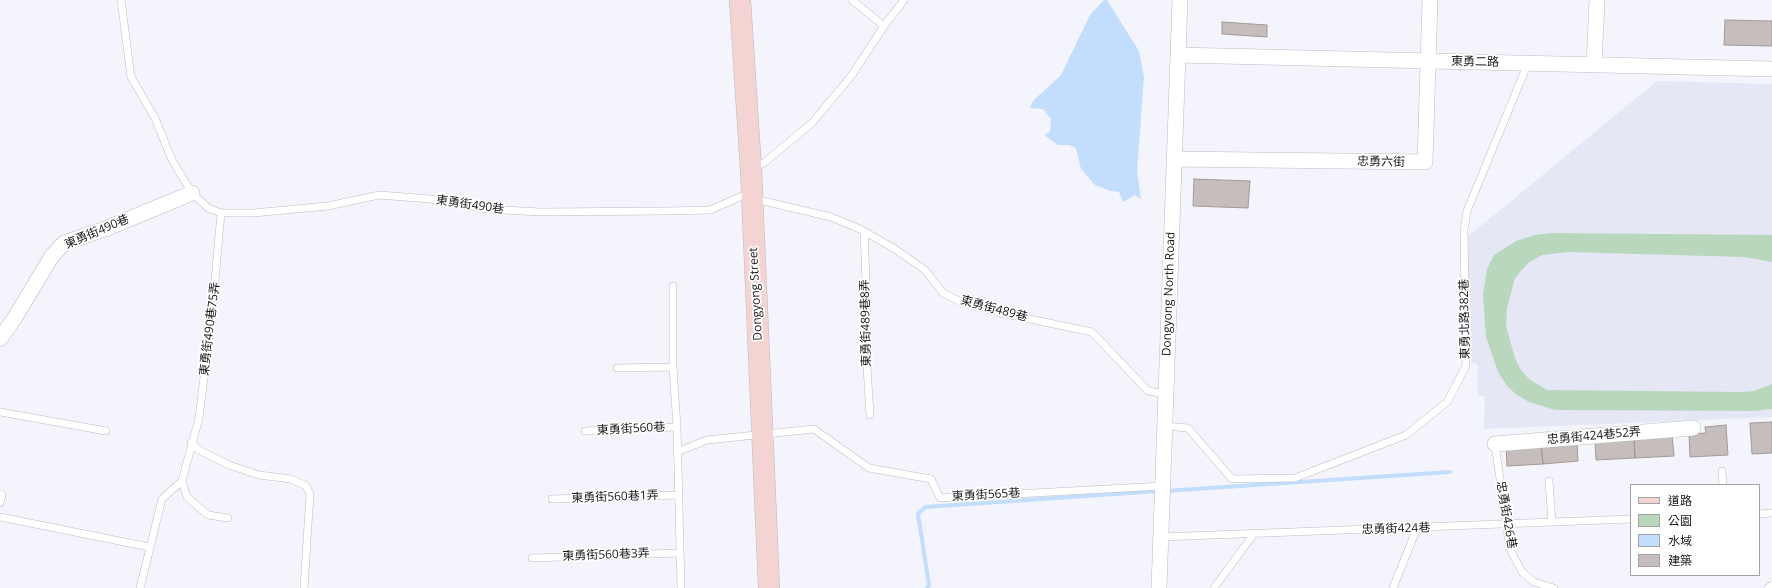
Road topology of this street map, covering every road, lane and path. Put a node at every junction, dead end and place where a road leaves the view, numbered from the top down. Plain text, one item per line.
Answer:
1 (120, 0) edge
2 (740, 0) edge
3 (852, 0) edge
4 (904, 0) edge
5 (1180, 0) edge
6 (1430, 0) edge
7 (1597, 0) edge
8 (884, 26) junction
9 (1178, 55) junction
10 (1429, 61) junction
11 (1528, 62) junction
12 (1594, 65) junction
13 (1772, 69) edge
14 (1174, 159) junction
15 (751, 170) junction
16 (192, 193) junction
17 (752, 198) junction
18 (221, 213) junction
19 (864, 232) junction
20 (673, 286) dead end
21 (0, 339) edge
22 (673, 367) junction
23 (617, 368) dead end
24 (1166, 394) junction
25 (0, 412) edge
26 (870, 415) dead end
27 (1165, 426) junction
28 (677, 427) junction
29 (1693, 428) dead end
30 (106, 431) dead end
31 (584, 431) dead end
32 (762, 434) junction
33 (191, 443) junction
34 (1494, 444) joint
35 (677, 452) junction
36 (1722, 471) dead end
37 (182, 480) junction
38 (1550, 481) dead end
39 (1723, 484) edge
40 (1163, 491) junction
41 (0, 494) edge
42 (678, 496) junction
43 (552, 499) dead end
44 (0, 503) edge
45 (1760, 514) edge
46 (1772, 514) edge
47 (0, 518) edge
48 (228, 518) dead end
49 (1630, 519) edge
50 (1552, 522) junction
51 (1506, 524) junction
52 (1417, 528) junction
53 (1253, 535) junction
54 (1161, 537) junction
55 (149, 547) junction
56 (680, 553) junction
57 (532, 558) dead end
58 (1772, 585) edge
59 (140, 588) edge
60 (304, 588) edge
61 (681, 588) edge
62 (769, 588) edge
63 (1160, 588) edge
64 (1214, 588) edge
65 (1393, 588) edge
66 (1554, 588) edge
67 (1768, 588) edge

1 - 16 lane, 東勇街490巷
2 - 15 street, Dongyong Street
3 - 8 lane
4 - 8 lane
5 - 9 street, Dongyong North Road
6 - 10 street, 忠勇六街
7 - 12 street
8 - 15 lane
9 - 10 street, 東勇二路
9 - 14 street, Dongyong North Road
10 - 11 street, 東勇二路
10 - 14 street, 忠勇六街
11 - 12 street, 東勇二路
11 - 27 lane, 東勇北路382巷
12 - 13 street, 東勇二路
14 - 24 street, Dongyong North Road
15 - 17 street, Dongyong Street
16 - 18 lane, 東勇街490巷
16 - 21 street, 東勇街490巷
17 - 18 lane, 東勇街490巷
17 - 19 lane, 東勇街489巷
17 - 32 street, Dongyong Street
18 - 33 lane, 東勇街490巷75弄
19 - 24 lane, 東勇街489巷
19 - 26 lane, 東勇街489巷8弄
20 - 22 lane
22 - 23 lane
22 - 28 lane
24 - 27 street, Dongyong North Road
25 - 30 lane
27 - 40 street, Dongyong North Road
28 - 31 lane, 東勇街560巷
28 - 35 lane
29 - 34 street, 忠勇街424巷52弄
32 - 35 lane
32 - 40 lane, 東勇街565巷
32 - 62 street, Dongyong Street
33 - 37 lane, 東勇街490巷75弄
33 - 60 lane
34 - 51 lane, 忠勇街426巷
35 - 42 lane
36 - 39 lane
37 - 48 lane
37 - 55 lane
38 - 50 lane
40 - 54 street, Dongyong North Road
41 - 44 lane
42 - 43 lane, 東勇街560巷1弄
42 - 56 lane
45 - 46 lane
47 - 55 lane
49 - 50 lane, 忠勇街424巷
50 - 51 lane, 忠勇街424巷
51 - 52 lane, 忠勇街424巷
51 - 66 lane, 忠勇街426巷
52 - 53 lane, 忠勇街424巷
52 - 65 lane
53 - 54 lane, 忠勇街424巷
53 - 64 lane
54 - 63 street, Dongyong North Road
55 - 59 lane
56 - 57 lane, 東勇街560巷3弄
56 - 61 lane
58 - 67 lane

